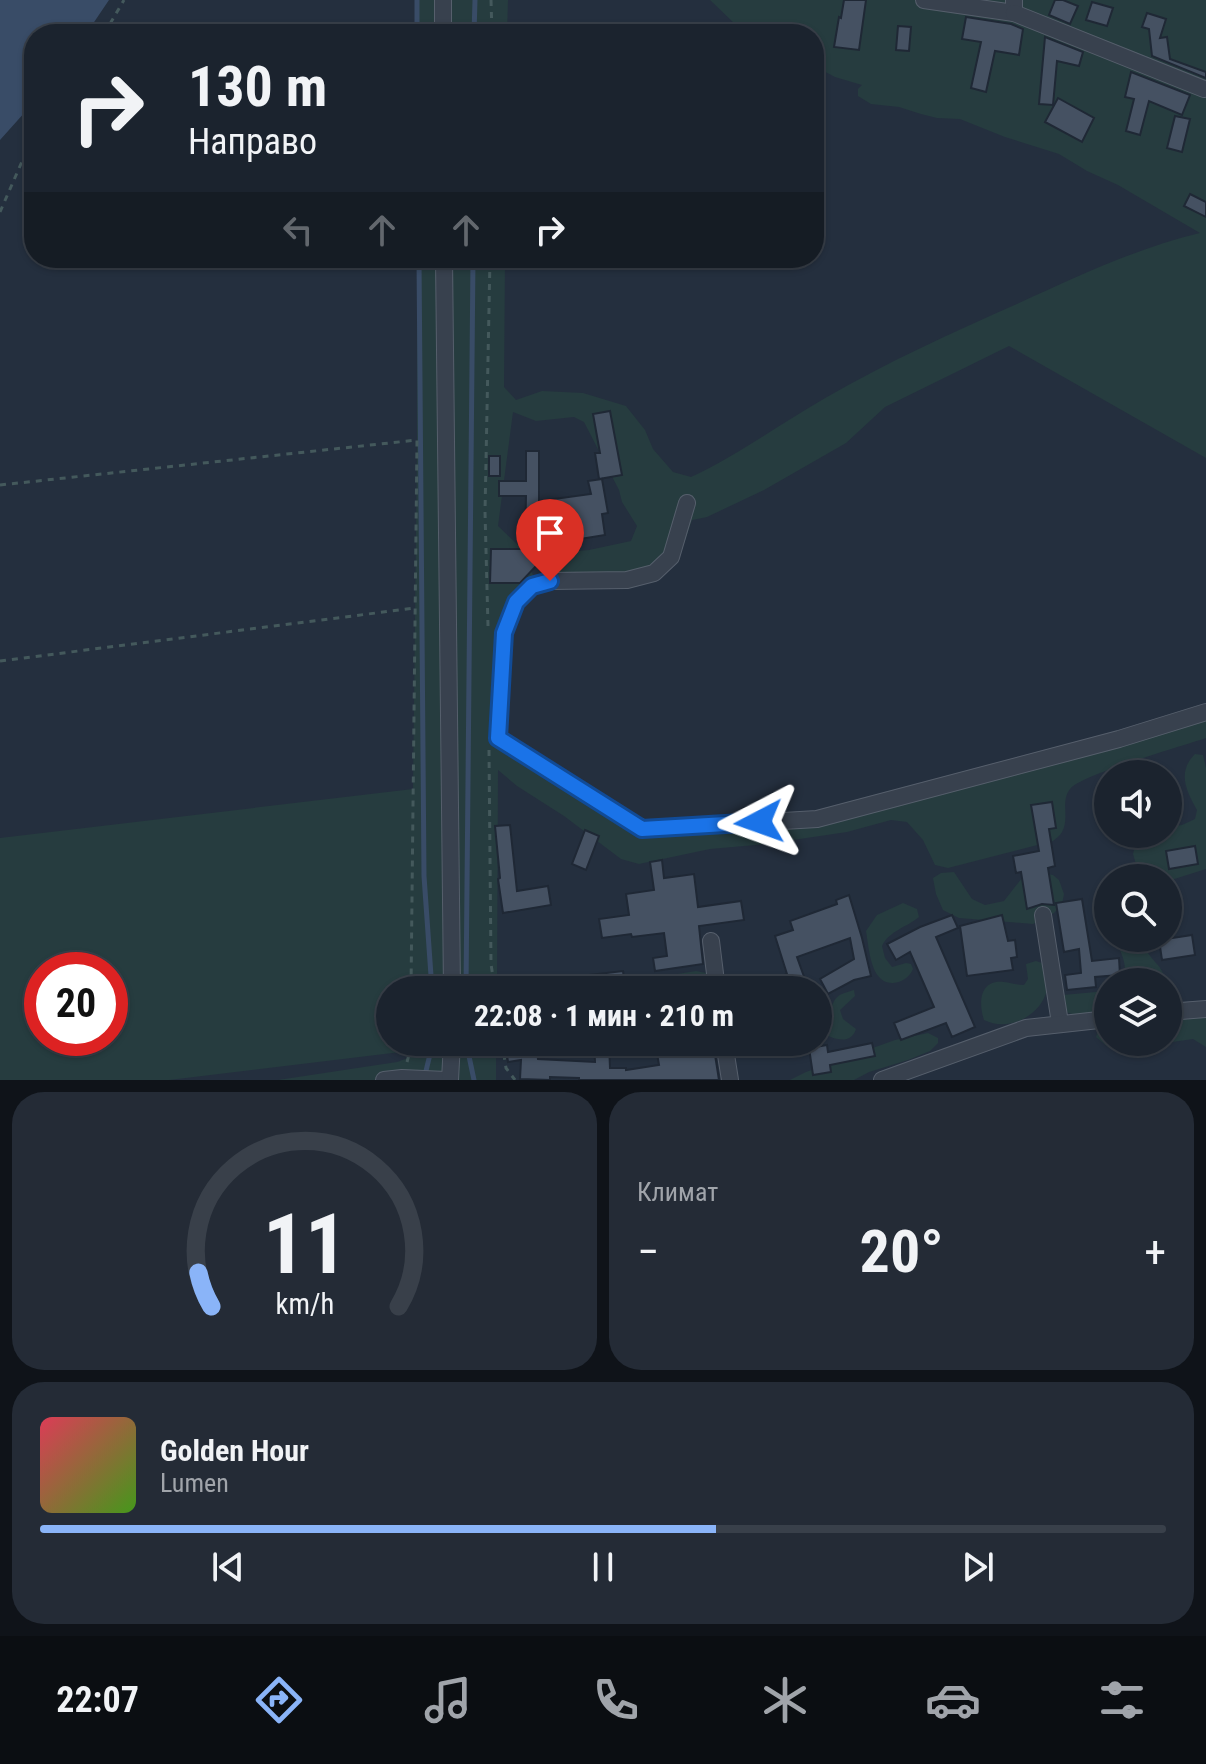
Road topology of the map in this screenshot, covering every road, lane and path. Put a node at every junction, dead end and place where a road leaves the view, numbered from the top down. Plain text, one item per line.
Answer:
1 (124, 0) edge
2 (443, 0) edge
3 (491, 0) edge
4 (924, 0) edge
5 (1014, 6) edge
6 (110, 24) edge
7 (443, 24) edge
8 (492, 24) edge
9 (1204, 89) dead end
10 (24, 157) edge
11 (0, 212) edge
12 (444, 268) edge
13 (490, 268) edge
14 (0, 485) edge
15 (687, 503) dead end
16 (415, 608) junction
17 (488, 629) dead end
18 (0, 661) edge
19 (1206, 712) edge
20 (489, 741) dead end
21 (1043, 915) dead end
22 (711, 941) dead end
23 (411, 976) edge
24 (452, 976) edge
25 (493, 976) edge
26 (715, 976) edge
27 (1206, 1009) edge
28 (1182, 1011) edge
29 (1094, 1020) edge
30 (1060, 1023) junction
31 (408, 1056) edge
32 (449, 1056) edge
33 (504, 1056) edge
34 (726, 1056) edge
35 (400, 1079) edge
36 (443, 1080) edge
37 (515, 1080) edge
38 (730, 1080) edge
39 (882, 1080) edge

1 - 6 path
2 - 7 street
3 - 8 path
4 - 5 street
5 - 9 street
10 - 11 path
12 - 24 street
13 - 17 path
14 - 16 path
15 - 19 street
16 - 18 path
16 - 23 path
20 - 25 path
21 - 30 street
22 - 26 street
27 - 28 street
29 - 30 street
30 - 39 street
31 - 35 path
32 - 36 street
33 - 37 path
34 - 38 street
35 - 36 street

